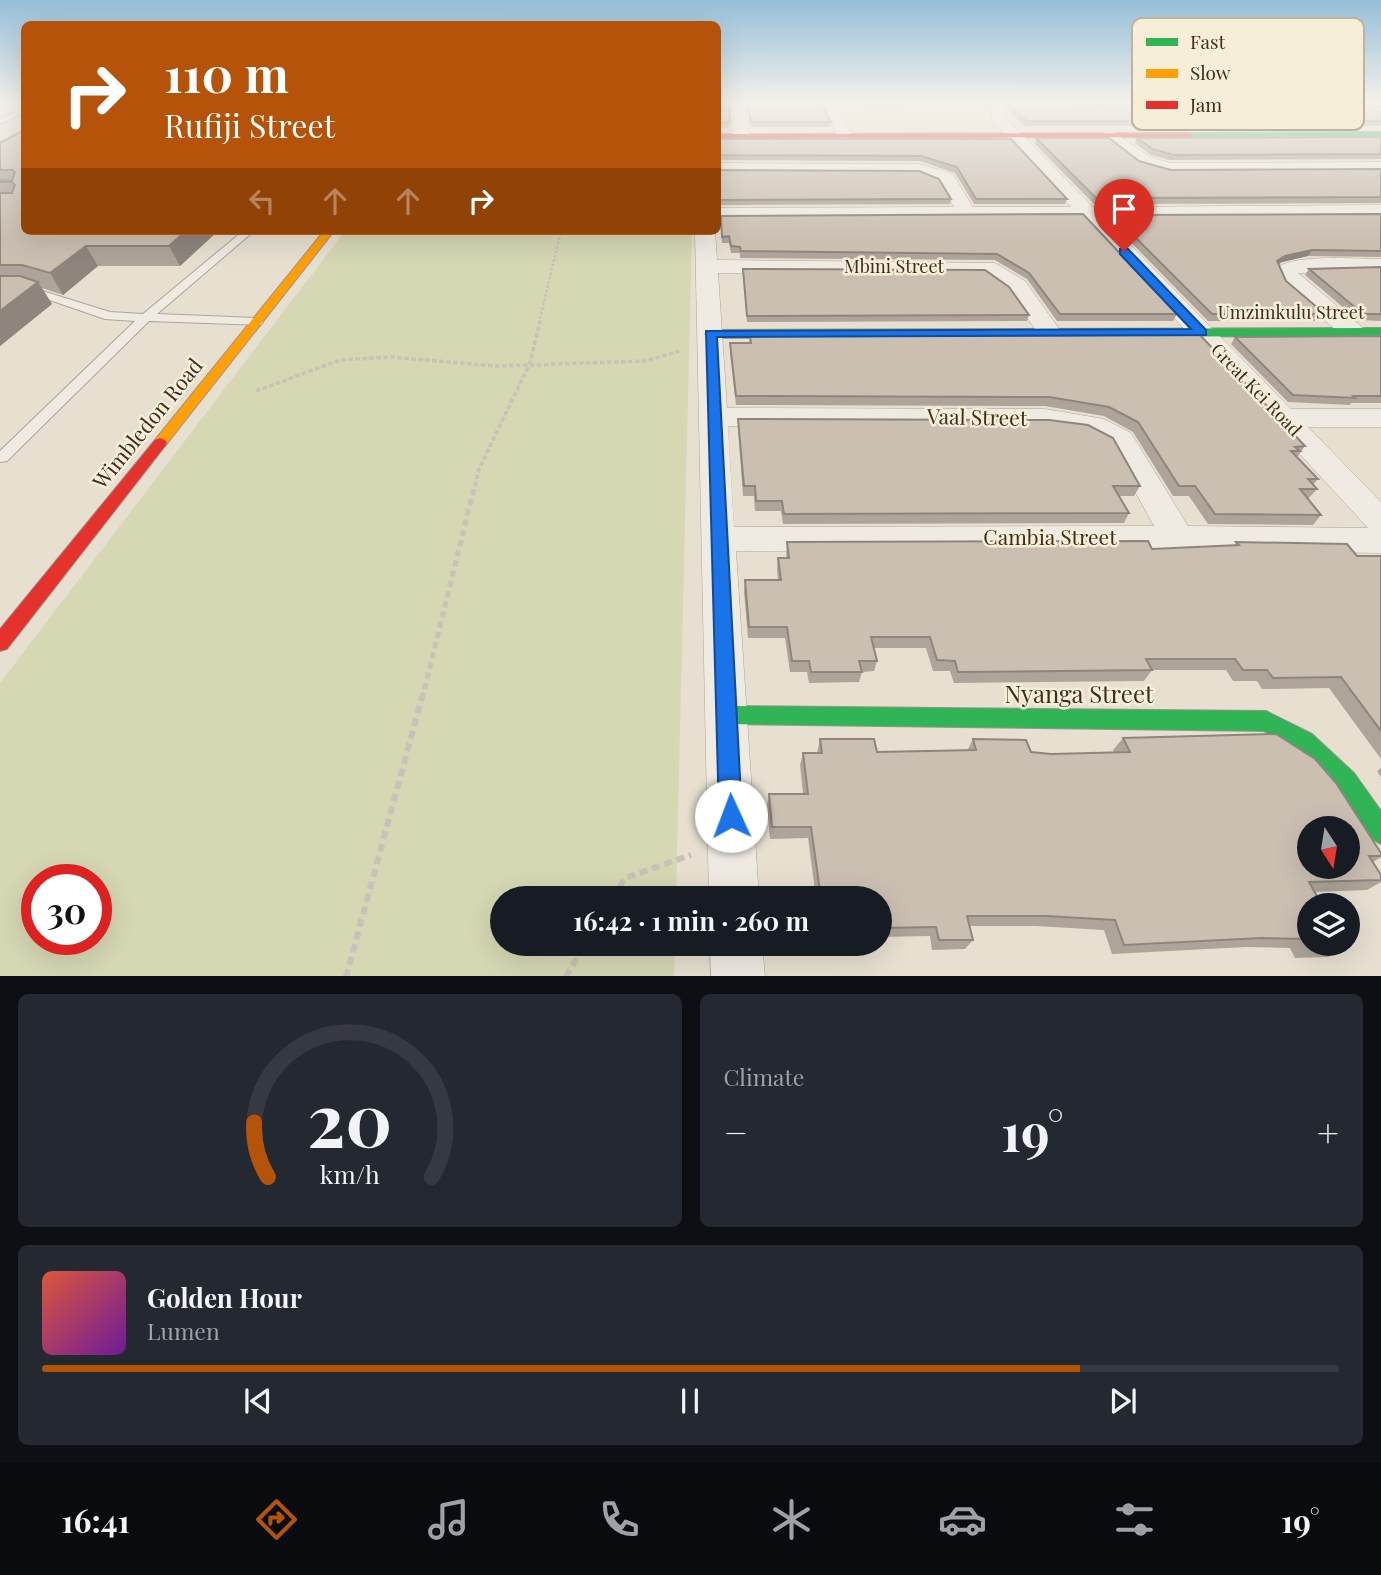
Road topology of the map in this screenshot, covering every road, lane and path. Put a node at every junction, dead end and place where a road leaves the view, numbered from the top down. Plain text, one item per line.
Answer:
1 (1026, 148) edge
2 (1127, 148) edge
3 (721, 167) edge
4 (1381, 167) edge
5 (966, 211) junction
6 (1086, 211) junction
7 (1381, 211) edge
8 (721, 214) edge
9 (244, 235) edge
10 (326, 235) edge
11 (560, 235) edge
12 (705, 235) edge
13 (1381, 265) edge
14 (707, 266) junction
15 (0, 291) edge
16 (144, 319) junction
17 (257, 322) junction
18 (1353, 332) junction
19 (1381, 332) edge
20 (1050, 333) junction
21 (1201, 333) junction
22 (710, 334) junction
23 (530, 363) junction
24 (256, 391) dead end
25 (714, 417) junction
26 (1282, 418) junction
27 (1381, 418) edge
28 (2, 458) dead end
29 (1381, 522) edge
30 (1178, 538) junction
31 (719, 539) junction
32 (1381, 541) edge
33 (0, 643) edge
34 (726, 715) junction
35 (1381, 832) edge
36 (732, 841) junction
37 (620, 886) edge
38 (734, 886) edge
39 (578, 956) edge
40 (737, 956) edge
41 (346, 976) edge
42 (566, 976) edge
43 (738, 976) edge

1 - 6 street, Great Kei Road
2 - 4 street
3 - 5 street
5 - 6 street
5 - 8 street
6 - 7 street
6 - 21 street, Great Kei Road
9 - 16 lane
10 - 17 street, Wimbledon Road
11 - 23 path
12 - 14 street
13 - 18 street
14 - 20 street, Mbini Street
14 - 22 street
15 - 16 lane
16 - 17 lane
16 - 28 lane
17 - 33 street, Wimbledon Road
18 - 19 street, Umzimkulu Street
18 - 21 street, Umzimkulu Street
20 - 21 street, Umzimkulu Street
20 - 22 street, Umzimkulu Street
21 - 26 street, Great Kei Road
22 - 23 path
22 - 25 street
23 - 24 path
23 - 41 path
25 - 30 street, Vaal Street
25 - 31 street
26 - 27 street
26 - 29 street, Great Kei Road
30 - 31 street, Cambia Street
30 - 32 street, Cambia Street
31 - 34 street
34 - 35 street, Nyanga Street
34 - 36 street
36 - 37 path
36 - 38 street
39 - 42 path
40 - 43 street

